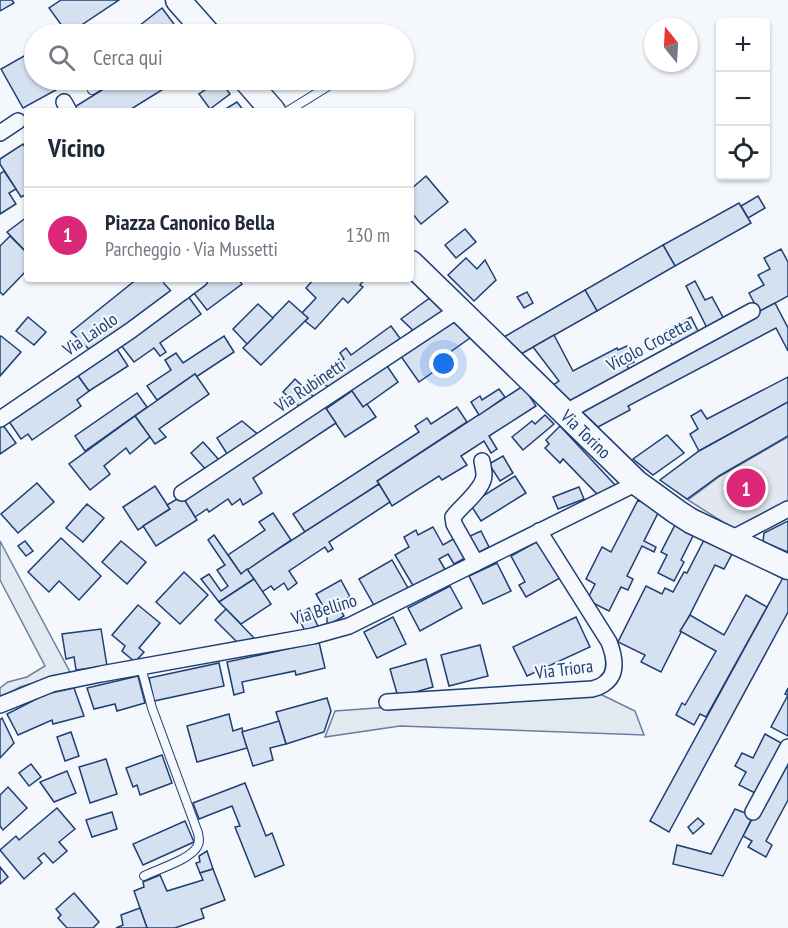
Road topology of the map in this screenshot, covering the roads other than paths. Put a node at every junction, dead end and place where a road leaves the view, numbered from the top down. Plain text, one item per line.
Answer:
1 (178, 0) edge
2 (192, 24) edge
3 (255, 90) edge
4 (322, 90) edge
5 (270, 108) edge
6 (293, 108) edge
7 (18, 121) dead end
8 (0, 133) edge
9 (414, 266) edge
10 (174, 282) edge
11 (196, 282) edge
12 (183, 292) junction
13 (458, 310) junction
14 (752, 311) dead end
15 (564, 413) junction
16 (0, 419) edge
17 (482, 461) dead end
18 (637, 483) junction
19 (182, 493) dead end
20 (788, 509) edge
21 (539, 531) junction
22 (729, 540) junction
23 (476, 563) junction
24 (788, 567) edge
25 (141, 667) junction
26 (387, 702) dead end
27 (0, 705) edge
28 (788, 747) edge
29 (753, 812) dead end
30 (144, 876) dead end

1 - 2 main road
3 - 5 main road
4 - 6 lane
7 - 8 street
9 - 13 main road, Via Torino
10 - 12 street
11 - 12 street, Via Laiolo
12 - 16 street, Via Laiolo
13 - 15 main road, Via Torino
13 - 19 street, Via Rubinetti
14 - 15 street, Vicolo Crocetta
15 - 18 main road, Via Torino
17 - 23 street
18 - 21 street, Via Bellino
18 - 22 main road, Via Torino
20 - 22 street
21 - 23 street, Via Bellino
21 - 26 street, Via Triora
22 - 24 main road, Via Torino
23 - 25 street, Via Bellino
25 - 27 street, Via Bellino
25 - 30 lane
28 - 29 street

